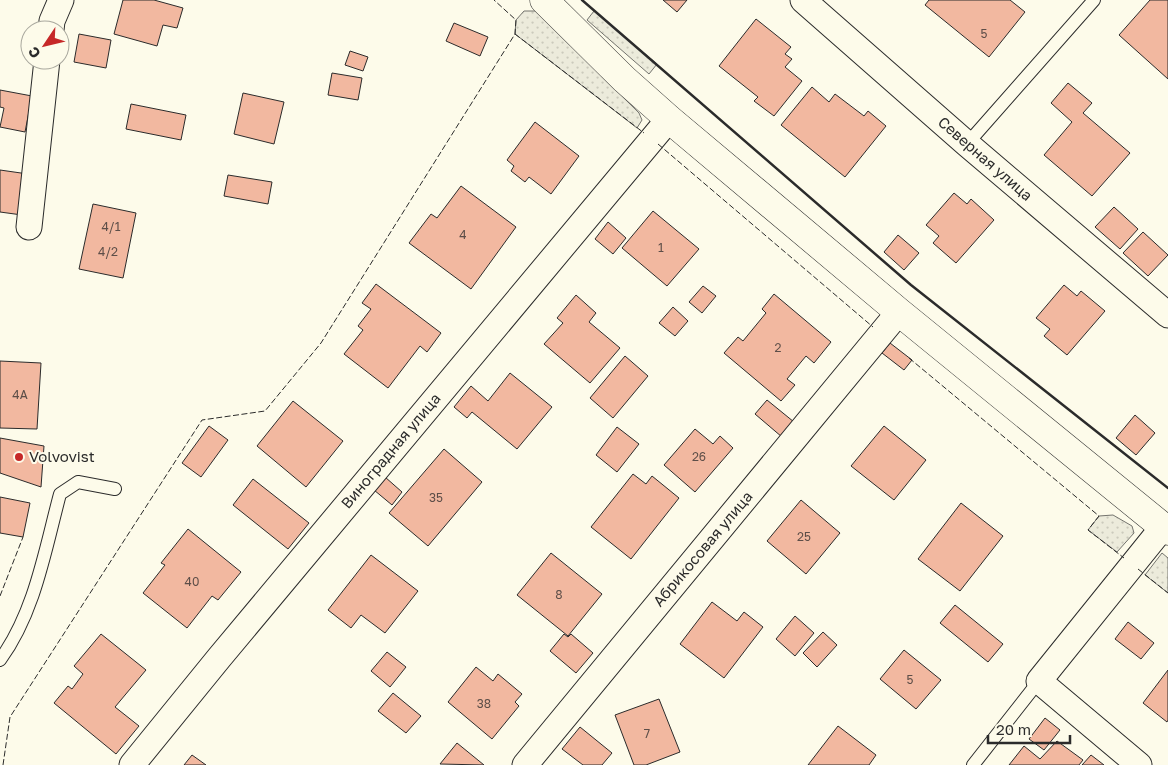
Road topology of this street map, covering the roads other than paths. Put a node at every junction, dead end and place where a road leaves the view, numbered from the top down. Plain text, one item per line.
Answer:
1 (61, 0) edge
2 (544, 0) edge
3 (804, 0) edge
4 (1094, 0) edge
5 (52, 20) edge
6 (46, 70) edge
7 (670, 119) junction
8 (967, 144) junction
9 (29, 227) dead end
10 (899, 312) junction
11 (1168, 316) edge
12 (115, 489) dead end
13 (1166, 529) edge
14 (0, 660) edge
15 (1039, 681) junction
16 (132, 765) edge
17 (525, 765) edge
18 (973, 765) edge
19 (1139, 765) edge

1 - 5 street
2 - 7 street
3 - 8 street, Северная улица
4 - 8 lane
6 - 9 street
7 - 10 street
7 - 16 street, Виноградная улица
8 - 11 street, Северная улица
10 - 13 street
10 - 17 street, Абрикосовая улица
12 - 14 lane
13 - 15 street
15 - 18 lane
15 - 19 street

